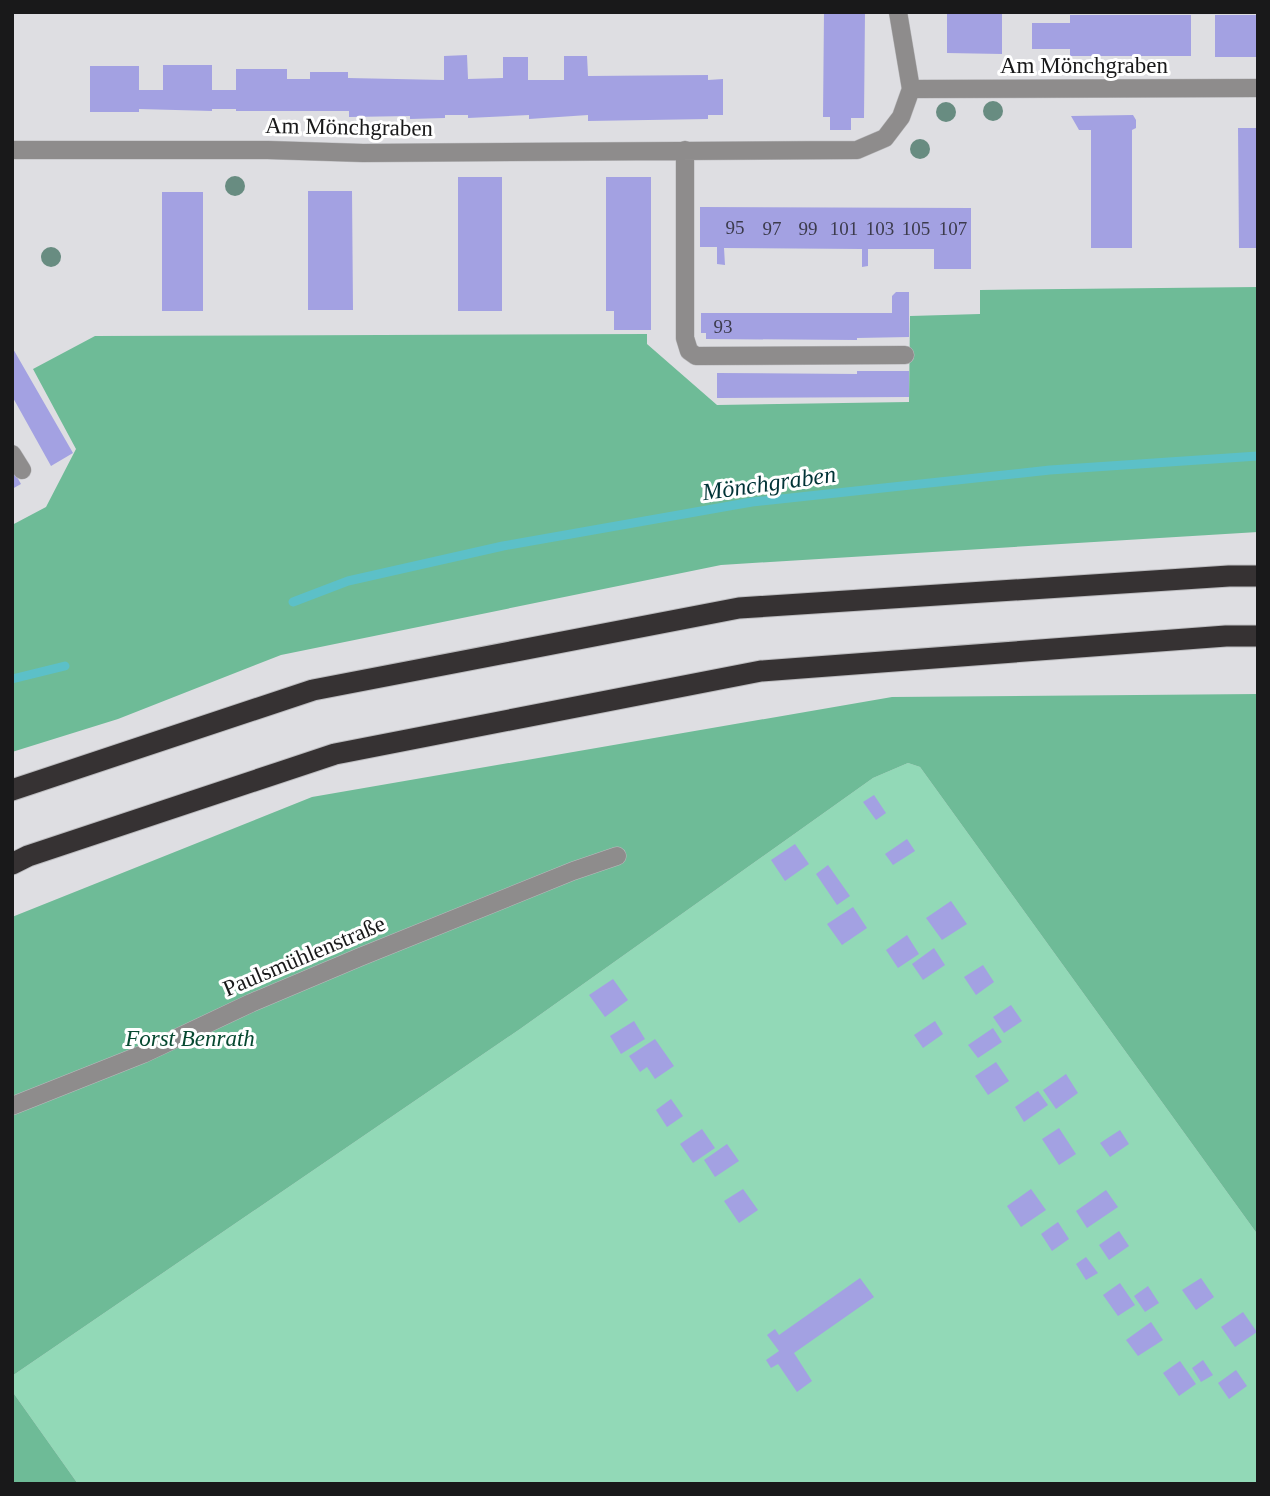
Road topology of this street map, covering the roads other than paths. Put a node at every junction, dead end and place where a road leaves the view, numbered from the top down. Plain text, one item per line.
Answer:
1 (898, 12) edge
2 (1258, 88) edge
3 (911, 89) junction
4 (12, 150) edge
5 (685, 150) junction
6 (905, 355) dead end
7 (12, 454) edge
8 (22, 470) dead end
9 (1258, 576) edge
10 (1258, 636) edge
11 (12, 790) edge
12 (617, 856) dead end
13 (12, 864) edge
14 (12, 1106) edge

1 - 3 street
2 - 3 street, Am Mönchgraben
3 - 5 street, Am Mönchgraben
4 - 5 street, Am Mönchgraben
5 - 6 street
7 - 8 street
9 - 11 highway
10 - 13 highway
12 - 14 street, Paulsmühlenstraße

